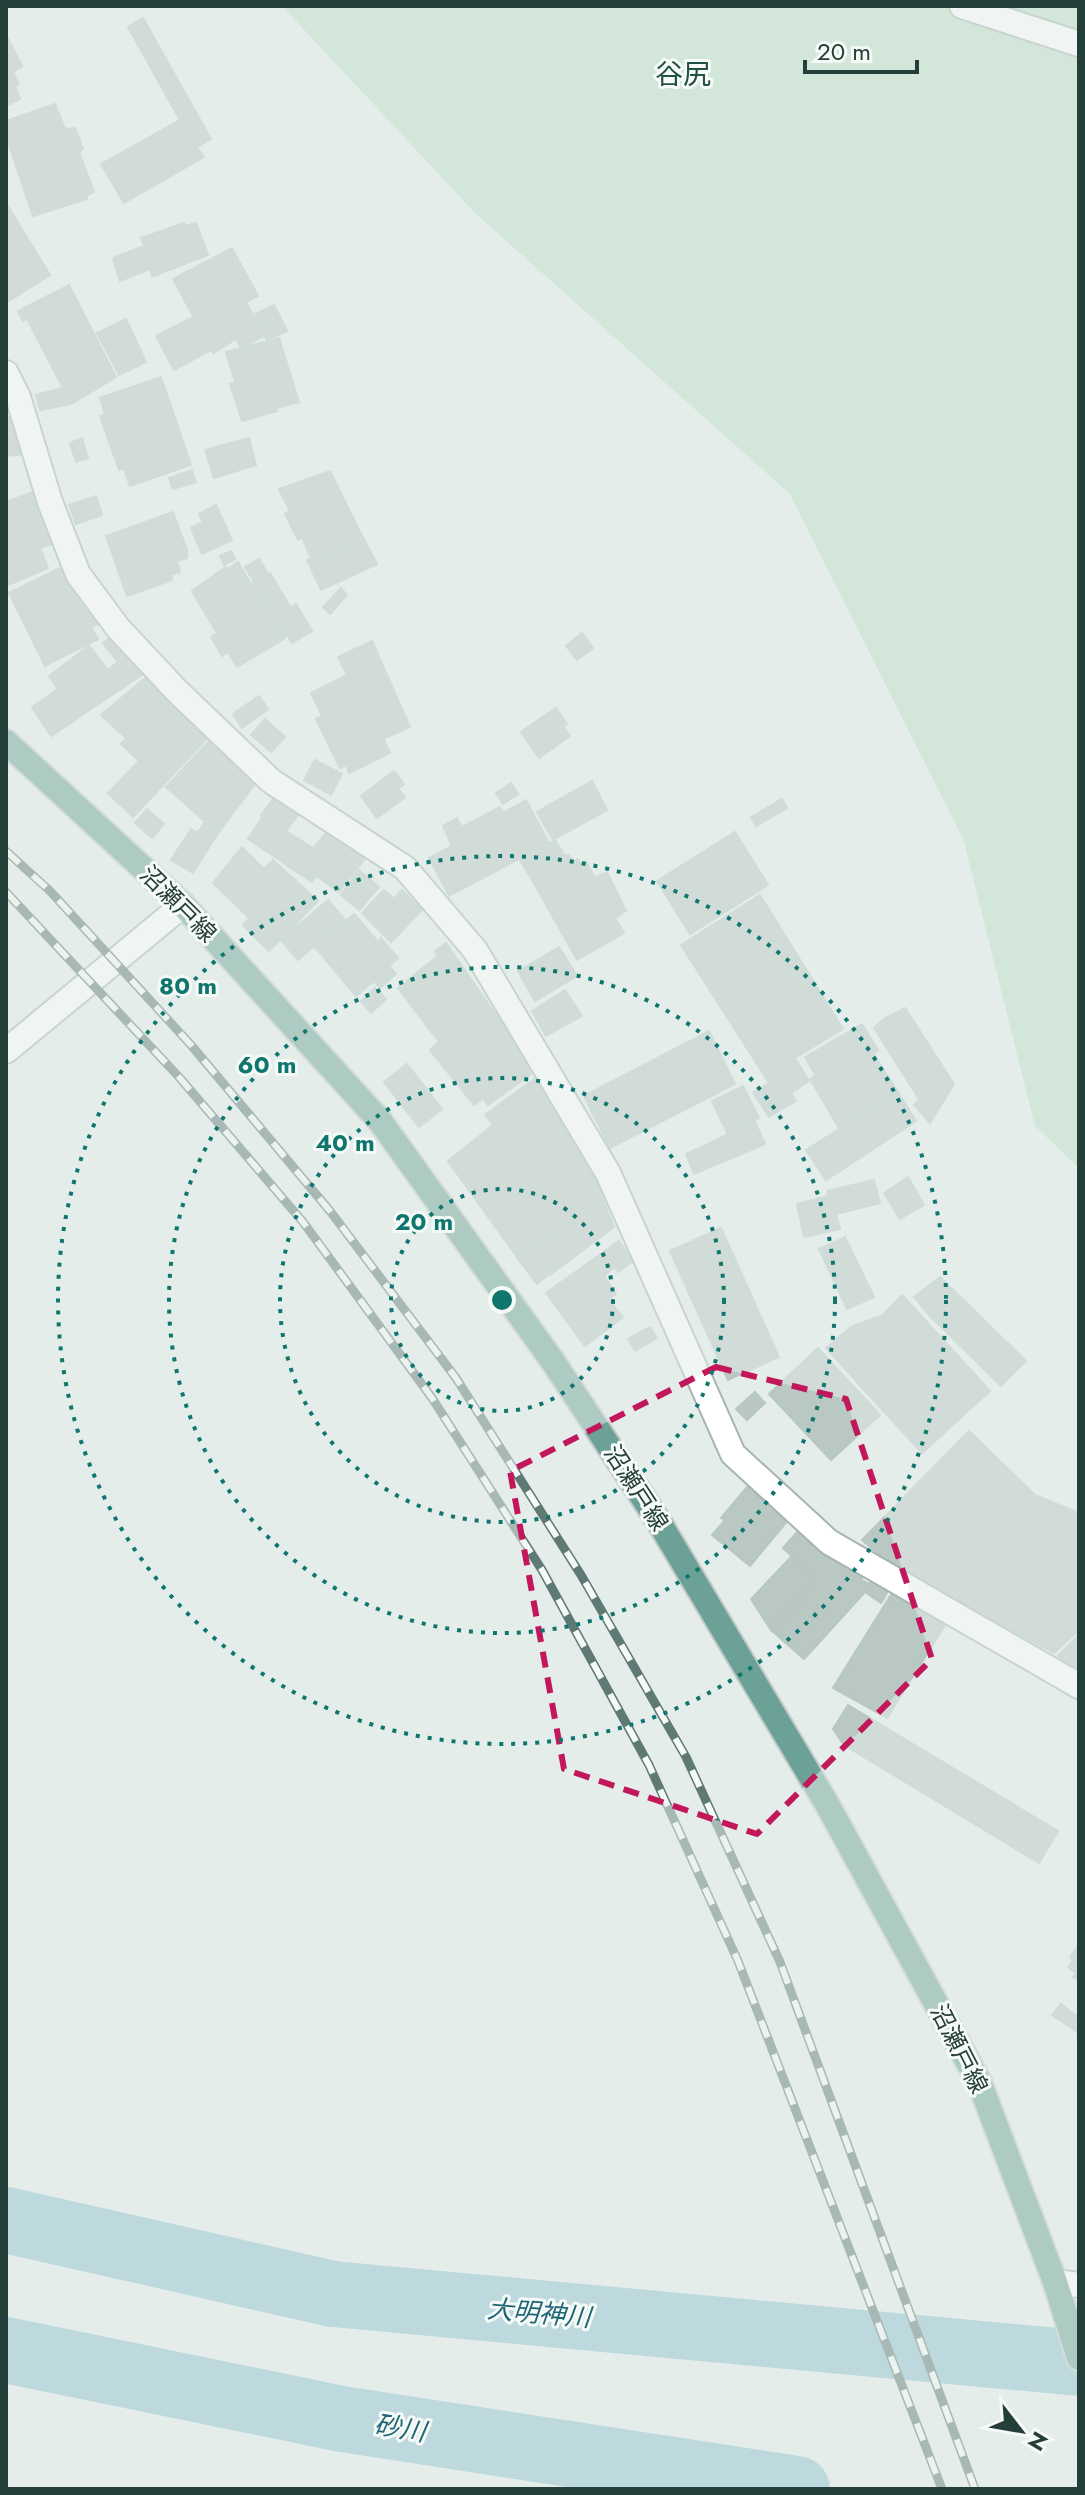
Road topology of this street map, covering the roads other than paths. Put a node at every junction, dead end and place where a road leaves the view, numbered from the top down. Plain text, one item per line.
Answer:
1 (962, 6) edge
2 (1079, 44) edge
3 (6, 373) edge
4 (6, 742) edge
5 (183, 905) junction
6 (6, 1051) edge
7 (1079, 1686) edge
8 (1067, 2283) edge
9 (1079, 2358) edge

1 - 2 street
3 - 7 street
4 - 5 main road, 沼瀬戸線
5 - 6 street
5 - 8 main road, 沼瀬戸線
8 - 9 main road, 沼瀬戸線

